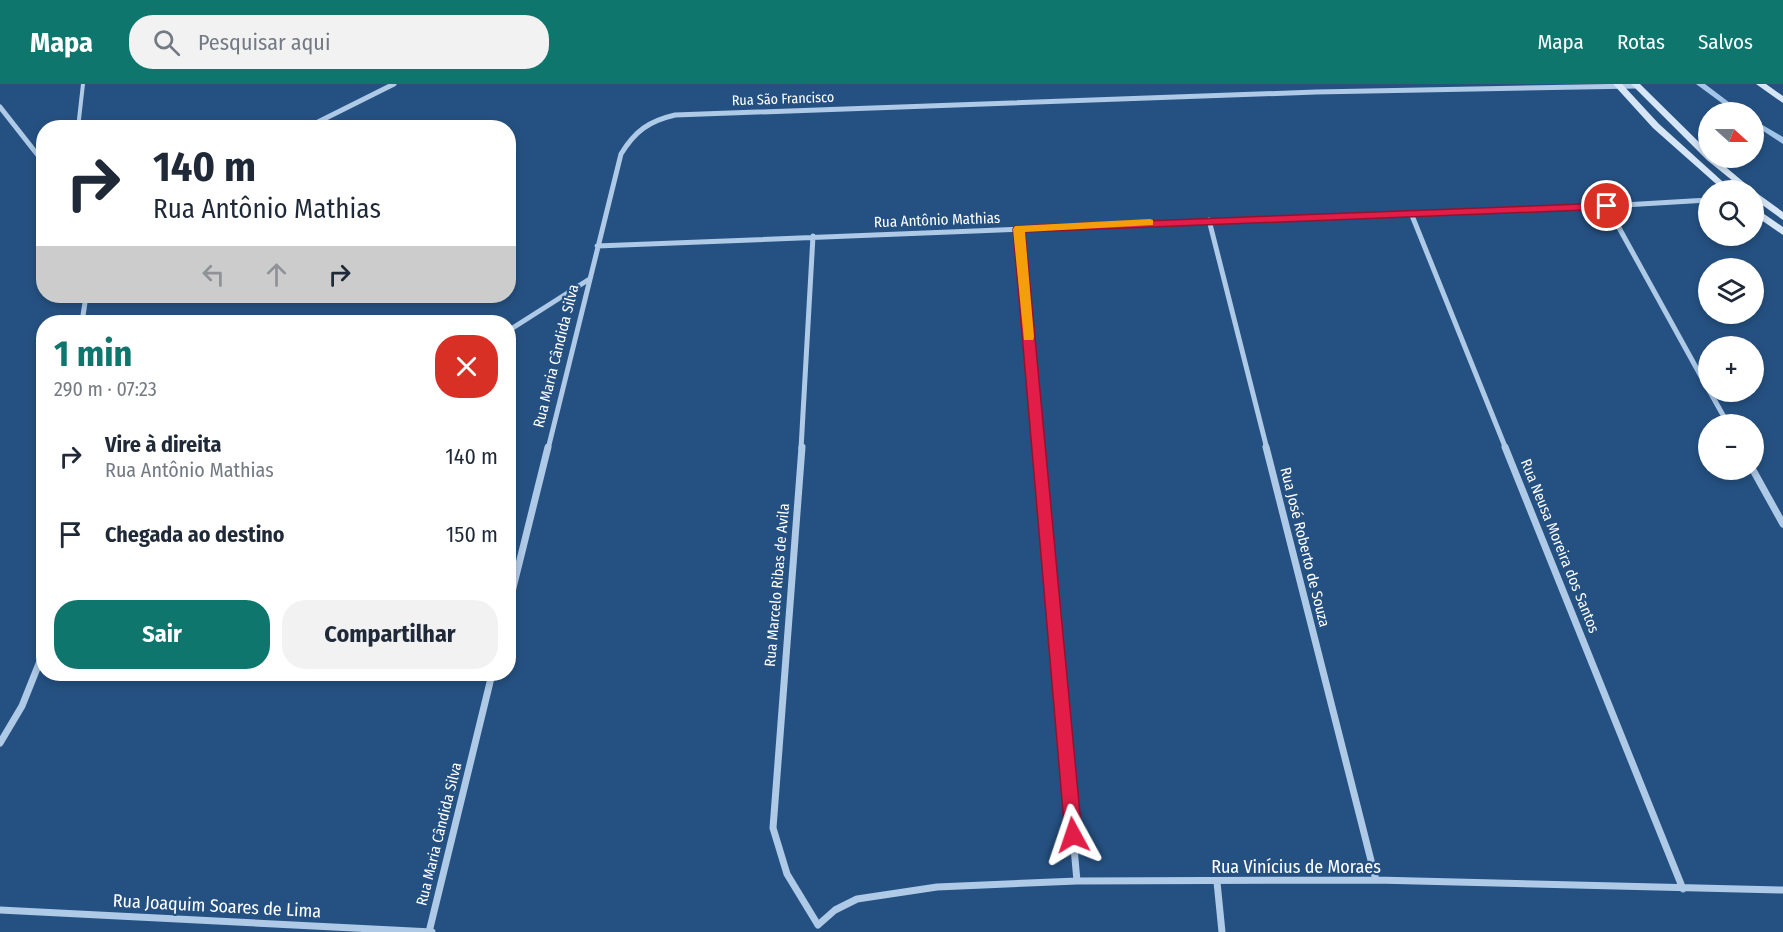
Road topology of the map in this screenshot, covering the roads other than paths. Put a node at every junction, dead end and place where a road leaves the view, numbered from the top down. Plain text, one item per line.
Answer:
1 (83, 84) edge
2 (394, 84) edge
3 (1760, 84) edge
4 (1618, 85) edge
5 (1636, 85) edge
6 (1783, 100) edge
7 (0, 107) edge
8 (79, 120) edge
9 (322, 120) edge
10 (651, 121) joint
11 (1698, 146) edge
12 (36, 153) edge
13 (1722, 168) edge
14 (1717, 180) edge
15 (1737, 180) edge
16 (1698, 201) edge
17 (1764, 203) edge
18 (1607, 206) junction
19 (1411, 213) junction
20 (1783, 217) edge
21 (1764, 218) edge
22 (1209, 220) junction
23 (1019, 229) junction
24 (1783, 232) edge
25 (813, 236) junction
26 (597, 246) junction
27 (589, 279) junction
28 (516, 327) edge
29 (1698, 370) edge
30 (1759, 480) edge
31 (1783, 524) edge
32 (516, 576) edge
33 (36, 671) edge
34 (490, 681) edge
35 (0, 743) edge
36 (1376, 880) junction
37 (1077, 881) junction
38 (1217, 882) junction
39 (1683, 889) junction
40 (1783, 890) edge
41 (0, 910) edge
42 (817, 928) edge
43 (431, 932) edge
44 (1222, 932) edge

1 - 8 lane
2 - 9 street
3 - 6 street
4 - 5 street, Rua São Francisco
4 - 10 street, Rua São Francisco
4 - 14 street
5 - 11 street
7 - 12 street
10 - 26 street, Rua Maria Cândida Silva
13 - 15 street
16 - 18 street, Rua Antônio Mathias
17 - 20 street
18 - 19 street, Rua Antônio Mathias
18 - 29 street
19 - 22 street, Rua Antônio Mathias
19 - 39 street, Rua Neusa Moreira dos Santos
21 - 24 street
22 - 23 street, Rua Antônio Mathias
22 - 36 street, Rua José Roberto de Souza
23 - 25 street, Rua Antônio Mathias
23 - 37 street
25 - 26 street, Rua Antônio Mathias
25 - 42 street, Rua Marcelo Ribas de Avila
26 - 27 street, Rua Maria Cândida Silva
27 - 28 street
27 - 32 street, Rua Maria Cândida Silva
30 - 31 street
33 - 35 street
34 - 43 street, Rua Maria Cândida Silva
36 - 38 street, Rua Vinícius de Moraes
36 - 39 street, Rua Vinícius de Moraes
37 - 38 street, Rua Vinícius de Moraes
37 - 42 street, Rua Vinícius de Moraes
38 - 44 street
39 - 40 street, Rua Vinícius de Moraes
41 - 43 street, Rua Joaquim Soares de Lima

